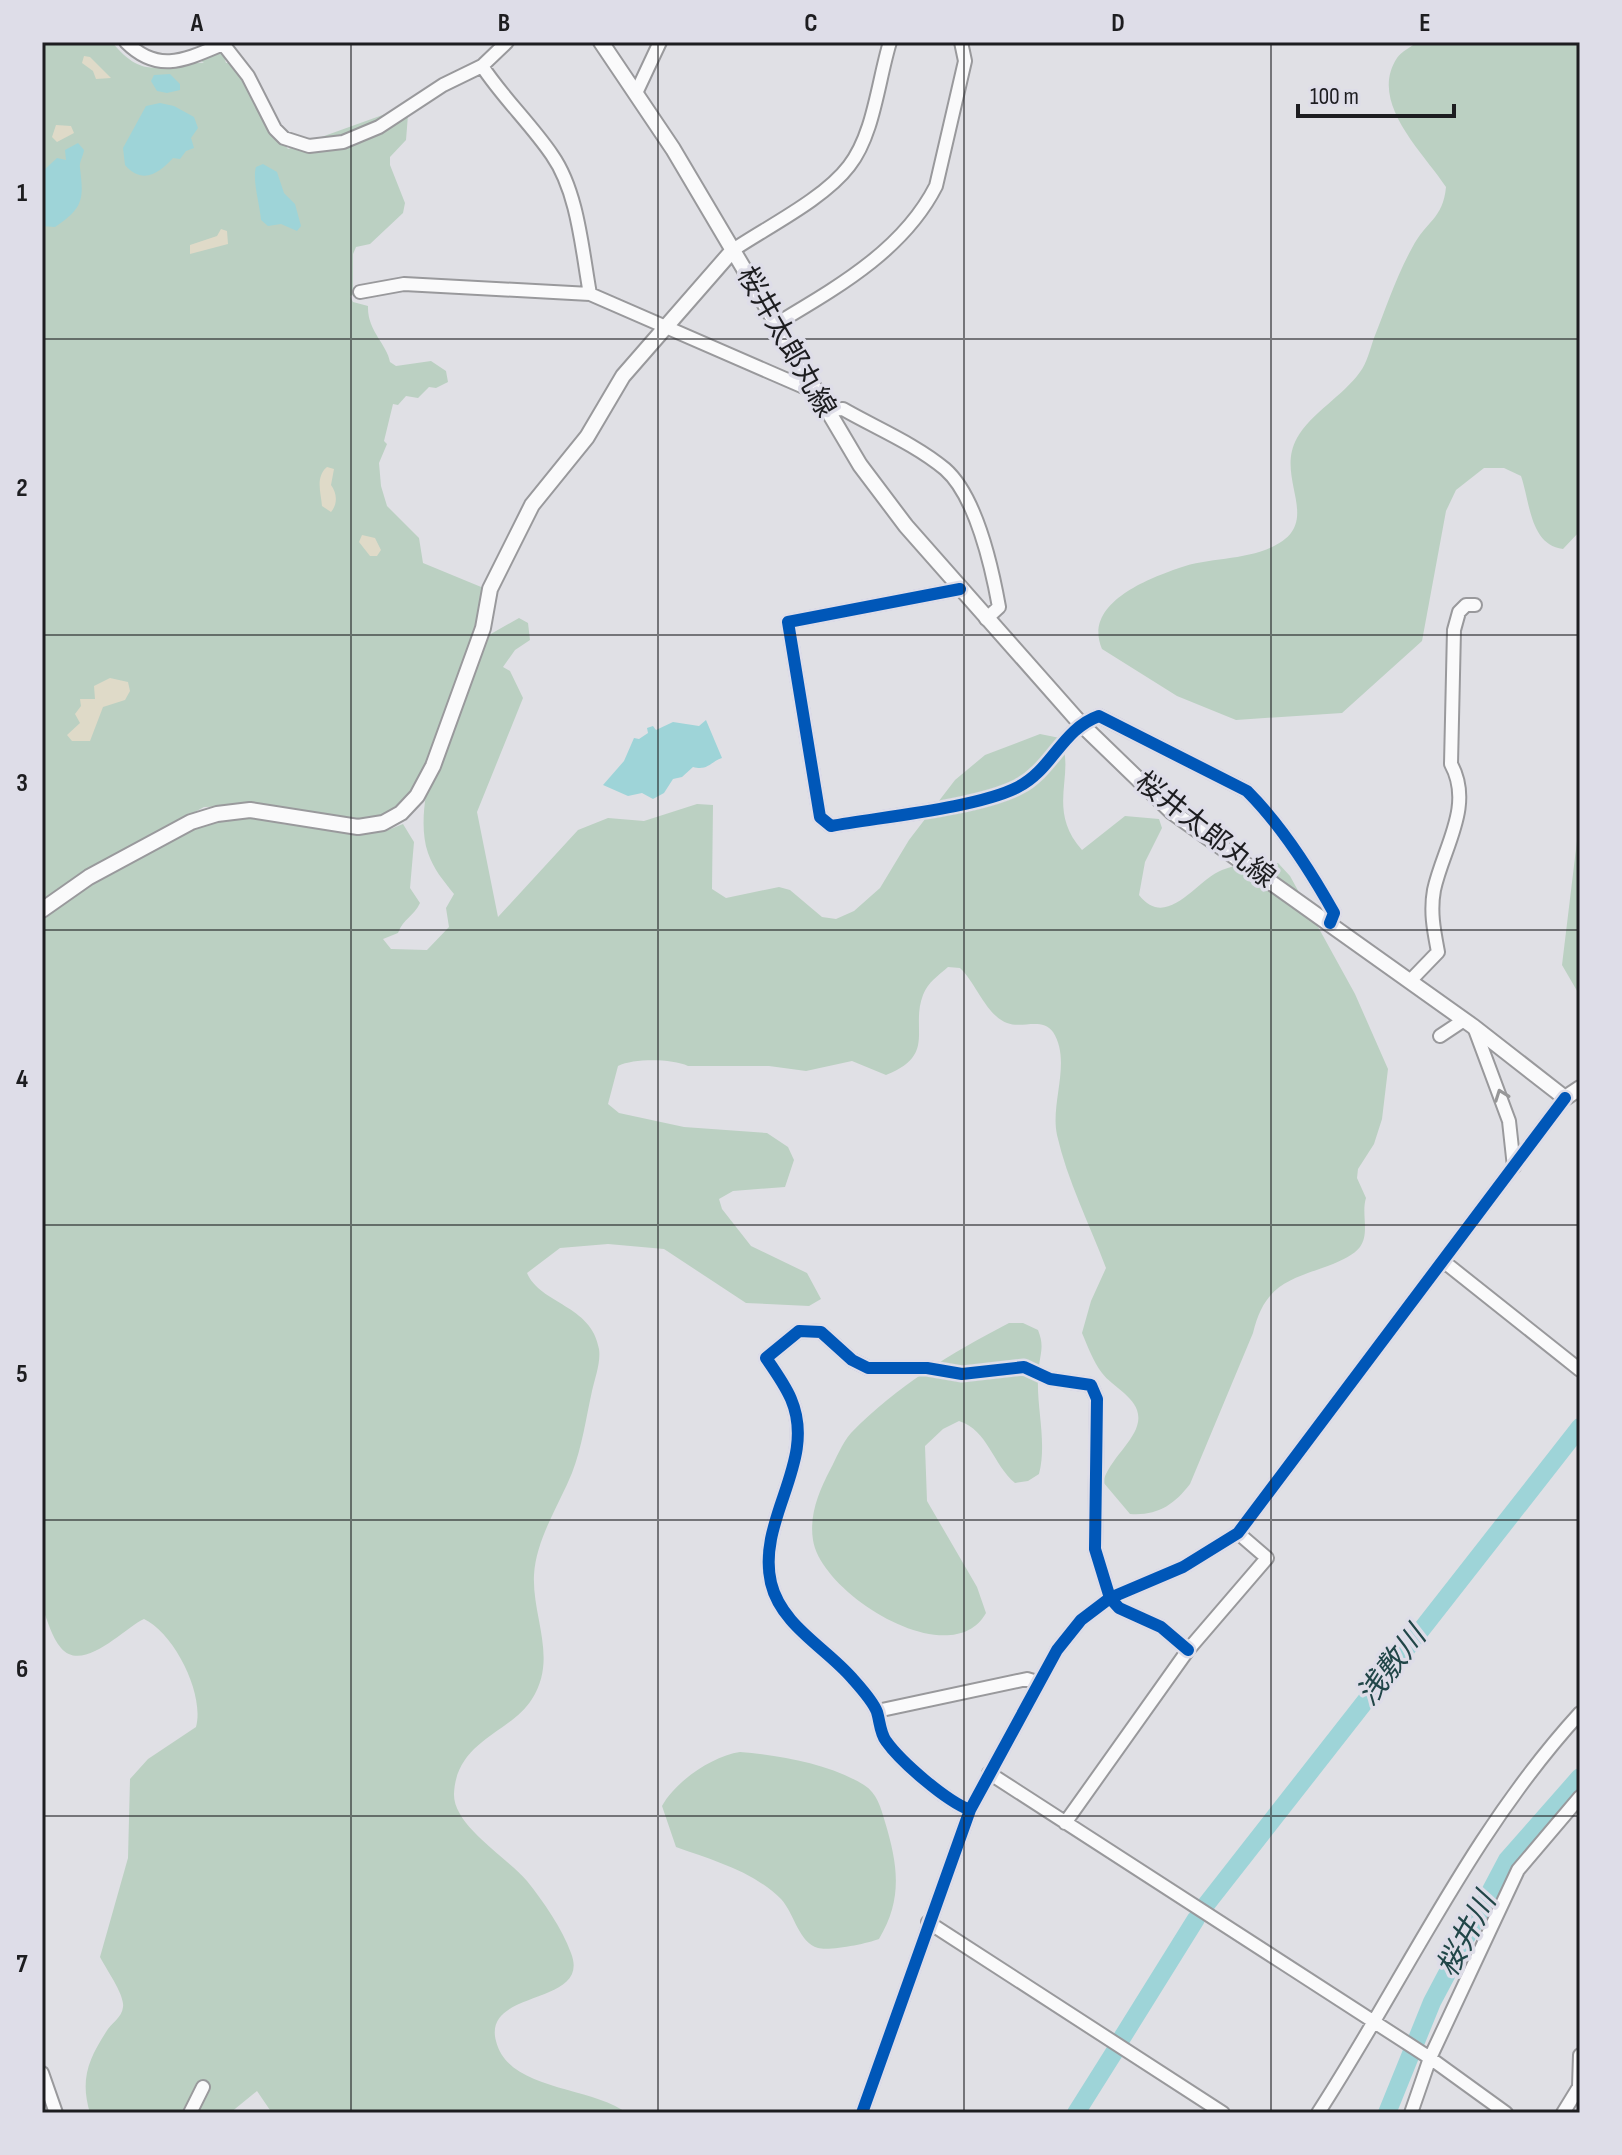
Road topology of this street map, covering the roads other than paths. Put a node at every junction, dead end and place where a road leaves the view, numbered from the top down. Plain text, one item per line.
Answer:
1 (126, 42) edge
2 (507, 42) edge
3 (601, 42) edge
4 (660, 42) edge
5 (890, 42) edge
6 (961, 42) edge
7 (482, 66) junction
8 (637, 91) junction
9 (733, 250) junction
10 (360, 292) dead end
11 (590, 294) junction
12 (776, 324) junction
13 (663, 328) junction
14 (811, 386) junction
15 (826, 410) junction
16 (960, 589) junction
17 (1475, 605) dead end
18 (986, 619) junction
19 (1080, 723) junction
20 (42, 910) edge
21 (1330, 923) junction
22 (1410, 981) junction
23 (1469, 1023) junction
24 (1440, 1036) dead end
25 (1580, 1088) edge
26 (1565, 1098) junction
27 (1514, 1167) junction
28 (1443, 1261) junction
29 (1580, 1370) edge
30 (1238, 1533) junction
31 (1110, 1598) junction
32 (1188, 1650) junction
33 (1037, 1682) junction
34 (877, 1711) junction
35 (1580, 1713) edge
36 (989, 1773) junction
37 (1580, 1797) edge
38 (970, 1810) junction
39 (1065, 1823) junction
40 (928, 1922) junction
41 (1375, 2024) junction
42 (1580, 2055) edge
43 (1430, 2058) junction
44 (42, 2073) edge
45 (203, 2087) dead end
46 (56, 2113) edge
47 (190, 2113) edge
48 (862, 2113) edge
49 (1223, 2113) edge
50 (1318, 2113) edge
51 (1411, 2113) edge
52 (1506, 2113) edge
53 (1563, 2113) edge

1 - 7 street
2 - 7 street
3 - 8 main road, 桜井太郎丸線
4 - 8 street
5 - 9 street
6 - 12 street
7 - 11 street
8 - 9 main road, 桜井太郎丸線
9 - 12 main road, 桜井太郎丸線
9 - 13 main road
10 - 11 street
11 - 13 street
12 - 14 main road, 桜井太郎丸線
13 - 14 street
13 - 20 main road
14 - 15 main road, 桜井太郎丸線
15 - 16 main road, 桜井太郎丸線
15 - 18 street
16 - 18 main road, 桜井太郎丸線
16 - 19 street
17 - 22 street
18 - 19 main road, 桜井太郎丸線
19 - 21 main road, 桜井太郎丸線
19 - 21 street
21 - 22 main road, 桜井太郎丸線
22 - 23 main road, 桜井太郎丸線
23 - 24 street
23 - 26 main road, 桜井太郎丸線
27 -> 23 street
25 - 26 main road
26 - 27 street
27 - 28 street
28 - 29 street
28 - 30 street
30 - 31 street
30 - 32 street
31 - 32 street
31 - 33 street
31 - 34 street
32 - 39 street
33 - 34 street
33 - 36 street
34 - 38 street
35 - 41 street
36 - 38 street
36 - 39 street
37 - 43 street
38 - 40 street
39 - 41 street
40 - 48 street
40 - 49 street
41 - 43 street
41 - 50 street
42 - 53 street
43 - 51 street
43 - 52 street
44 - 46 street
45 - 47 street

